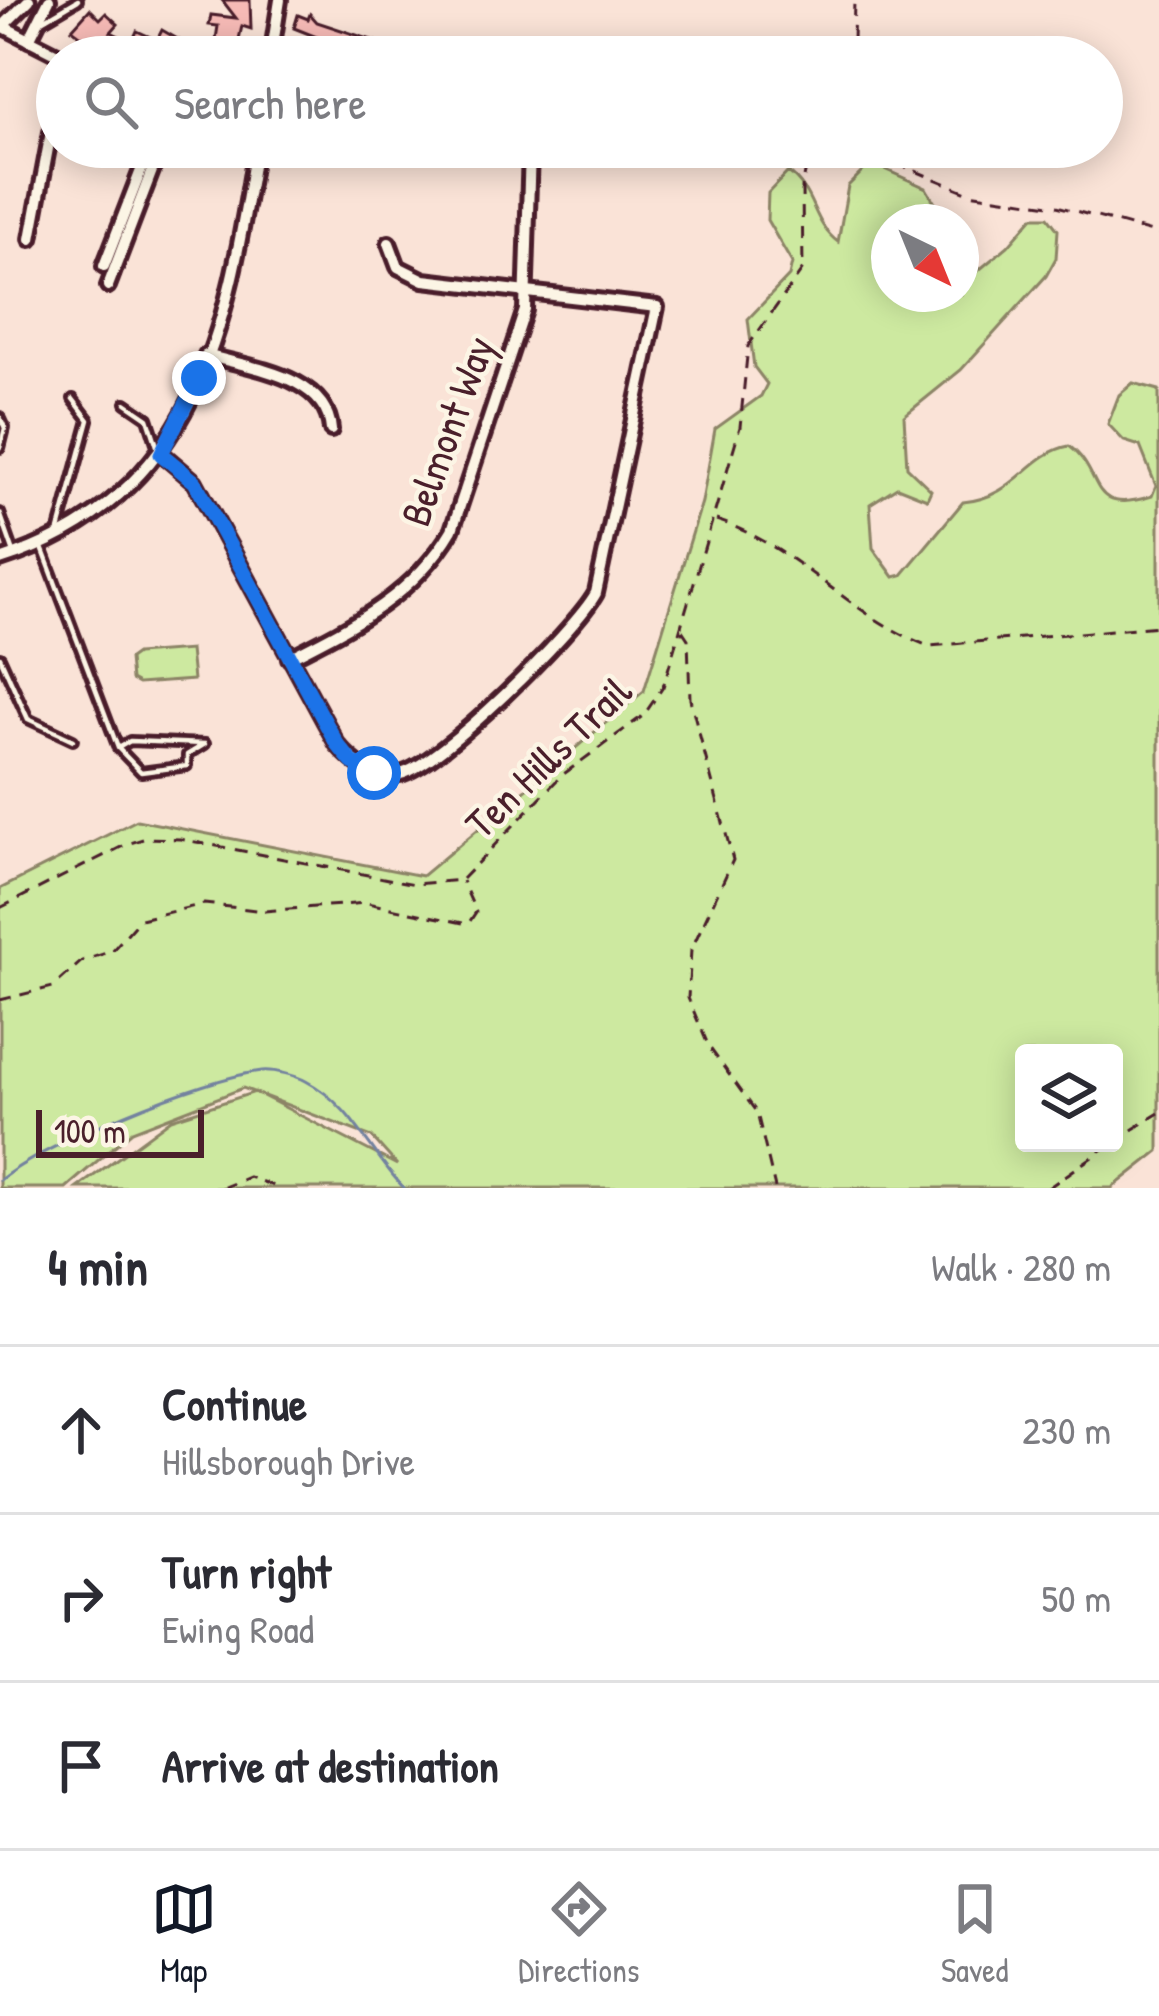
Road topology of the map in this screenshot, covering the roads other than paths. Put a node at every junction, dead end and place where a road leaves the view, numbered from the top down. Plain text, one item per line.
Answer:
1 (29, 0) edge
2 (49, 0) edge
3 (78, 0) edge
4 (280, 0) edge
5 (34, 26) junction
6 (2, 28) edge
7 (274, 36) edge
8 (28, 40) junction
9 (36, 44) edge
10 (44, 168) edge
11 (142, 168) edge
12 (153, 168) edge
13 (253, 168) edge
14 (530, 168) edge
15 (31, 239) dead end
16 (389, 243) dead end
17 (104, 266) dead end
18 (108, 286) dead end
19 (528, 292) junction
20 (206, 356) junction
21 (73, 400) dead end
22 (126, 403) dead end
23 (0, 417) edge
24 (331, 430) dead end
25 (0, 448) edge
26 (161, 454) junction
27 (0, 513) edge
28 (59, 536) junction
29 (41, 545) junction
30 (15, 555) junction
31 (0, 560) edge
32 (0, 657) edge
33 (289, 658) junction
34 (73, 740) dead end
35 (118, 748) junction

1 - 6 street
2 - 5 street
3 - 5 lane
4 - 7 street
5 - 8 street
6 - 8 street
8 - 9 street
10 - 15 street
11 - 17 street
12 - 18 street
13 - 20 street
14 - 19 street, Belmont Way
16 - 19 street
19 - 33 street, Belmont Way
19 - 33 street
20 - 24 street
20 - 26 street
21 - 28 lane
22 - 26 lane
23 - 25 lane
26 - 28 street
26 - 33 street
27 - 30 lane
28 - 29 street
29 - 30 street
29 - 35 lane
30 - 31 street
32 - 34 lane
35 - 35 lane

